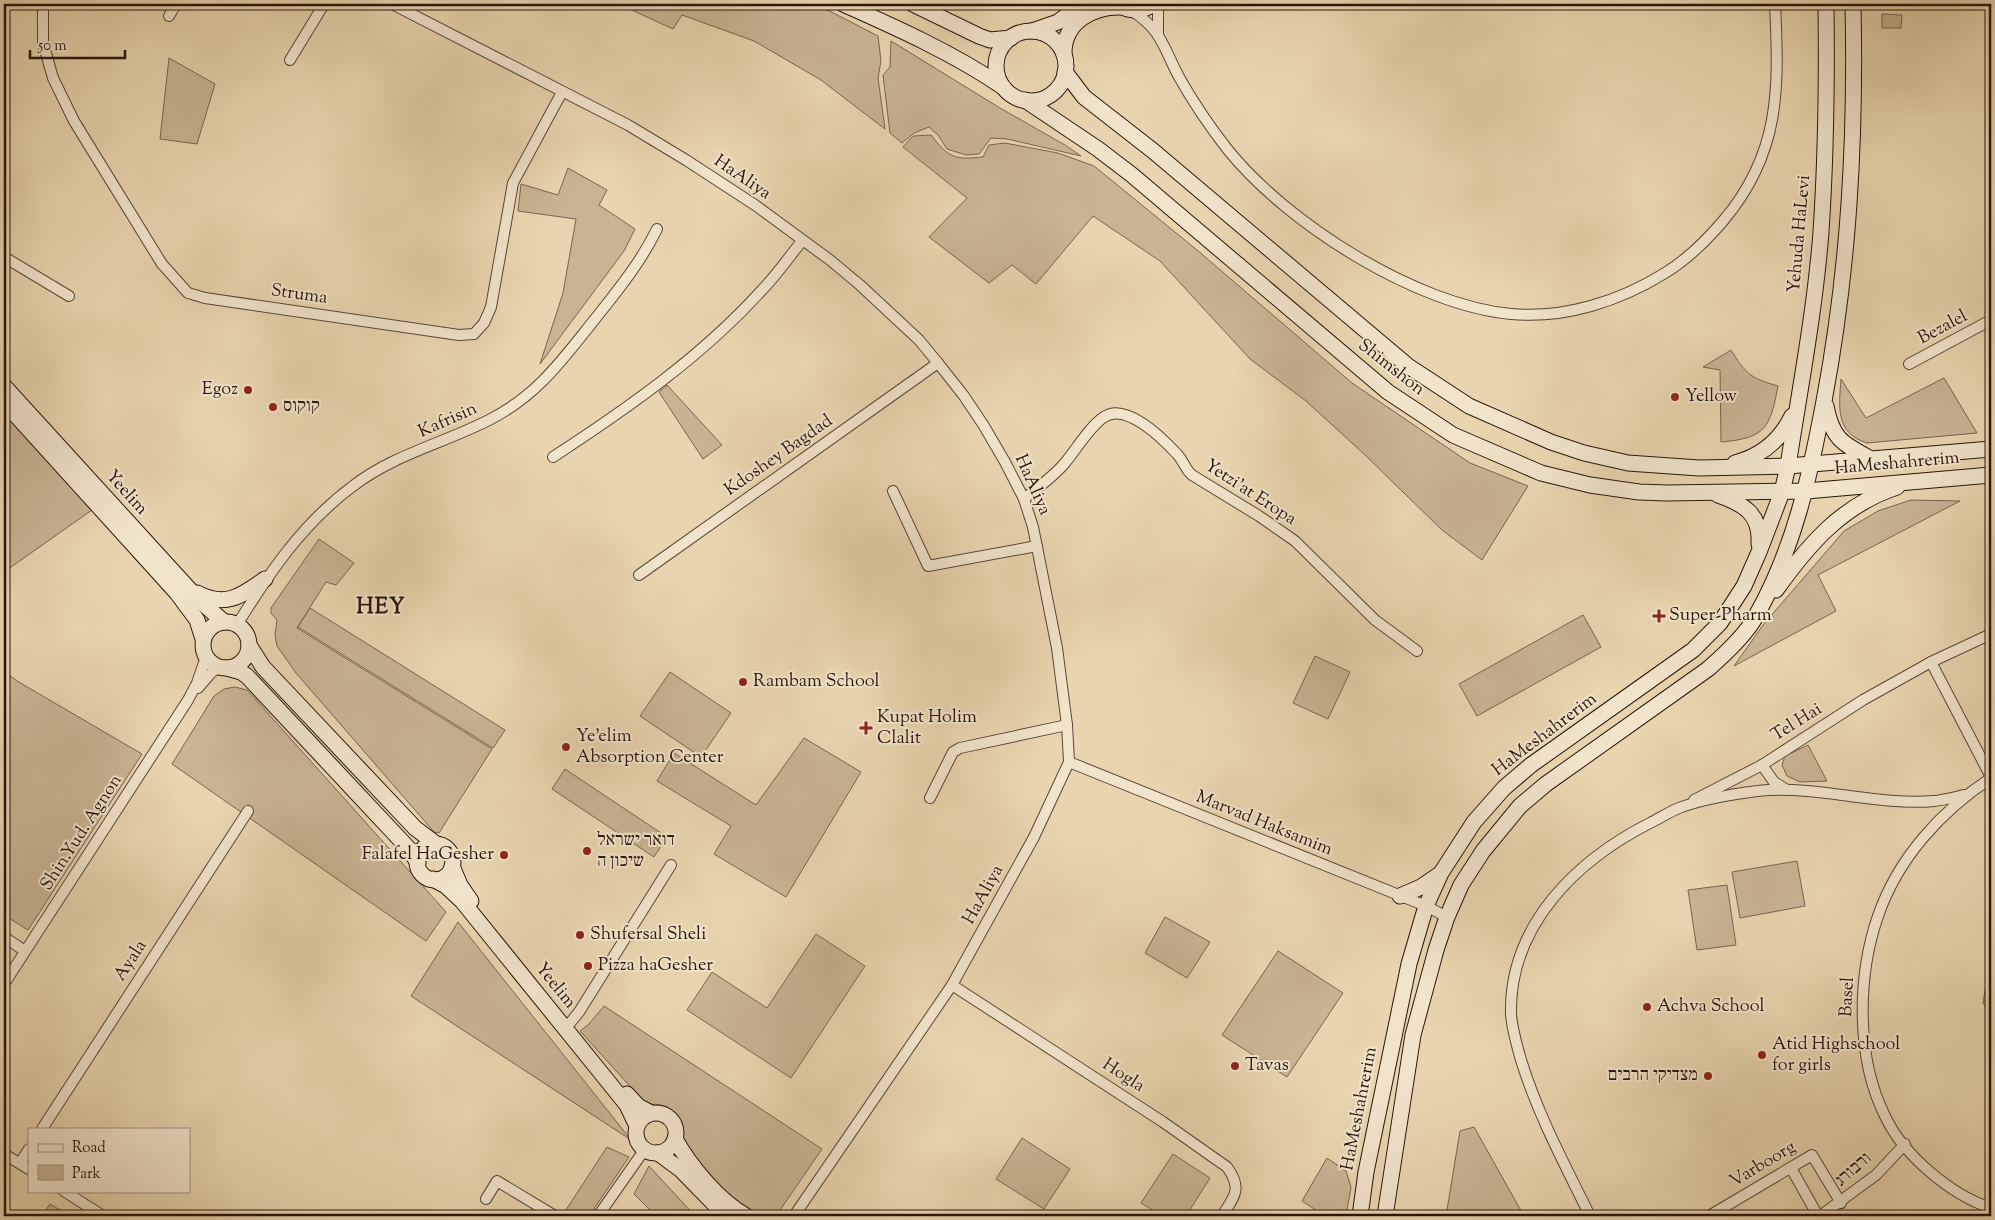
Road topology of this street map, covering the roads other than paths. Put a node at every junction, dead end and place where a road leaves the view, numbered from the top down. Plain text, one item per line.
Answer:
1 (44, 4) edge
2 (176, 4) edge
3 (324, 4) edge
4 (392, 4) edge
5 (843, 4) edge
6 (913, 4) edge
7 (1082, 4) edge
8 (1154, 4) edge
9 (1158, 4) edge
10 (1775, 4) edge
11 (1826, 4) edge
12 (1853, 4) edge
13 (1123, 7) edge
14 (169, 16) dead end
15 (1031, 31) junction
16 (1158, 34) junction
17 (1010, 38) junction
18 (1064, 55) junction
19 (290, 60) dead end
20 (1066, 72) junction
21 (1003, 87) junction
22 (562, 92) junction
23 (1025, 100) junction
24 (657, 229) dead end
25 (802, 240) junction
26 (4, 257) edge
27 (69, 296) dead end
28 (1991, 320) edge
29 (938, 364) junction
30 (1909, 364) dead end
31 (4, 386) edge
32 (1824, 400) junction
33 (4, 402) edge
34 (1796, 408) junction
35 (1991, 449) edge
36 (553, 457) dead end
37 (1873, 459) junction
38 (1813, 464) junction
39 (1788, 466) junction
40 (1716, 467) junction
41 (1991, 475) edge
42 (1914, 482) junction
43 (892, 490) dead end
44 (1806, 491) junction
45 (1782, 492) junction
46 (1709, 493) junction
47 (1024, 499) junction
48 (1037, 546) junction
49 (1759, 552) junction
50 (639, 575) dead end
51 (265, 578) junction
52 (190, 589) junction
53 (1756, 617) junction
54 (230, 623) junction
55 (1991, 634) edge
56 (204, 639) junction
57 (249, 645) junction
58 (1417, 651) dead end
59 (206, 657) junction
60 (1931, 662) junction
61 (223, 668) junction
62 (188, 700) junction
63 (1067, 725) junction
64 (1069, 762) junction
65 (1762, 765) junction
66 (1991, 778) edge
67 (1788, 791) junction
68 (1965, 795) junction
69 (930, 798) dead end
70 (1679, 808) junction
71 (248, 811) dead end
72 (436, 844) junction
73 (418, 863) junction
74 (672, 865) dead end
75 (452, 866) junction
76 (1441, 873) junction
77 (433, 879) junction
78 (1400, 896) junction
79 (1426, 906) junction
80 (1447, 917) junction
81 (4, 938) edge
82 (25, 951) junction
83 (4, 984) edge
84 (952, 985) junction
85 (570, 1023) junction
86 (651, 1113) junction
87 (637, 1126) junction
88 (43, 1128) edge
89 (676, 1139) junction
90 (1905, 1144) junction
91 (651, 1151) junction
92 (28, 1153) edge
93 (4, 1154) edge
94 (24, 1166) edge
95 (1791, 1168) junction
96 (66, 1192) edge
97 (486, 1199) dead end
98 (1841, 1203) junction
99 (1991, 1208) edge
100 (103, 1216) edge
101 (555, 1216) edge
102 (598, 1216) edge
103 (726, 1216) edge
104 (746, 1216) edge
105 (794, 1216) edge
106 (1222, 1216) edge
107 (1360, 1216) edge
108 (1385, 1216) edge
109 (1590, 1216) edge
110 (1709, 1216) edge
111 (1819, 1216) edge

1 - 22 street, Struma
2 - 14 street
3 - 19 street
4 - 22 street, HaAliya
5 - 21 main road
6 - 17 main road
7 - 15 main road
8 - 13 main road
9 - 16 street
10 - 16 street
11 - 34 main road, Yehuda HaLevi
12 - 32 main road
13 - 16 street
13 - 18 main road
15 - 17 main road
15 - 18 main road
17 - 21 main road
18 - 20 main road
20 - 23 main road
20 - 40 main road, Shimshon
21 - 23 main road
22 - 25 street, HaAliya
23 - 46 main road, Shimshon
24 - 51 street, Kafrisin
25 - 29 street, HaAliya
25 - 36 street
26 - 27 street
28 - 30 street, Bezalel
29 - 47 street, HaAliya
29 - 50 street, Kdoshey Bagdad
31 - 52 main road, Yeelim
32 - 37 main road
32 - 38 main road
33 - 56 main road, Yeelim
34 - 39 main road, Yehuda HaLevi
34 - 40 main road
35 - 37 main road, HaMeshahrerim
37 - 38 main road, HaMeshahrerim
38 - 39 main road, HaMeshahrerim
38 - 44 main road, HaMeshahrerim
39 - 40 main road, Shimshon
39 - 45 main road, HaMeshahrerim
41 - 42 main road, HaMeshahrerim
42 - 44 main road, HaMeshahrerim
42 - 53 main road
43 - 48 street
44 - 45 main road, Shimshon
44 - 53 main road, HaMeshahrerim
45 - 46 main road, Shimshon
45 - 49 main road, HaMeshahrerim
46 - 49 main road
47 - 48 street, HaAliya
47 - 58 street, Yetzi'at Eropa
48 - 63 street, HaAliya
49 - 76 main road, HaMeshahrerim
51 - 52 main road
51 - 54 street, Kafrisin
52 - 54 main road, Yeelim
53 - 80 main road, HaMeshahrerim
54 - 56 main road
54 - 57 main road
55 - 60 street, Tel Hai
56 - 59 main road
57 - 61 main road
57 - 72 main road
59 - 61 main road
59 - 62 street, Shin.Yud. Agnon
60 - 65 street, Tel Hai
60 - 66 street
61 - 62 street, Shin.Yud. Agnon
61 - 73 main road
62 - 82 street, Shin.Yud. Agnon
63 - 64 street, HaAliya
63 - 69 street
64 - 78 street, Marvad Haksamim
64 - 84 street, HaAliya
65 - 67 street
65 - 70 street, Tel Hai
66 - 68 street, Basel
67 - 68 street
67 - 70 street
68 - 90 street, Basel
70 - 109 street
71 - 88 street, Ayala
72 - 73 main road
72 - 75 main road
73 - 77 main road
74 - 85 street, Yeelim
75 - 77 main road
75 - 85 main road, Yeelim
76 - 78 main road
76 - 79 main road, HaMeshahrerim
77 - 87 main road, Yeelim
78 - 79 street, Marvad Haksamim
79 - 80 street, Marvad Haksamim
79 - 107 main road, HaMeshahrerim
80 - 108 main road, HaMeshahrerim
81 - 82 street
82 - 83 street, Shin.Yud. Agnon
84 - 105 street, HaAliya
84 - 106 street, Hogla
85 - 86 main road, Yeelim
86 - 87 main road
86 - 89 main road
87 - 91 main road
89 - 91 main road
89 - 104 main road
90 - 98 street, ורבורג
90 - 99 street, Basel
91 - 102 street
91 - 103 main road
92 - 94 street
93 - 94 street
95 - 98 street, Varboorg
95 - 110 street, Varboorg
95 - 111 street, ורבורג
96 - 100 street
97 - 101 street
98 - 111 street, ורבורג

